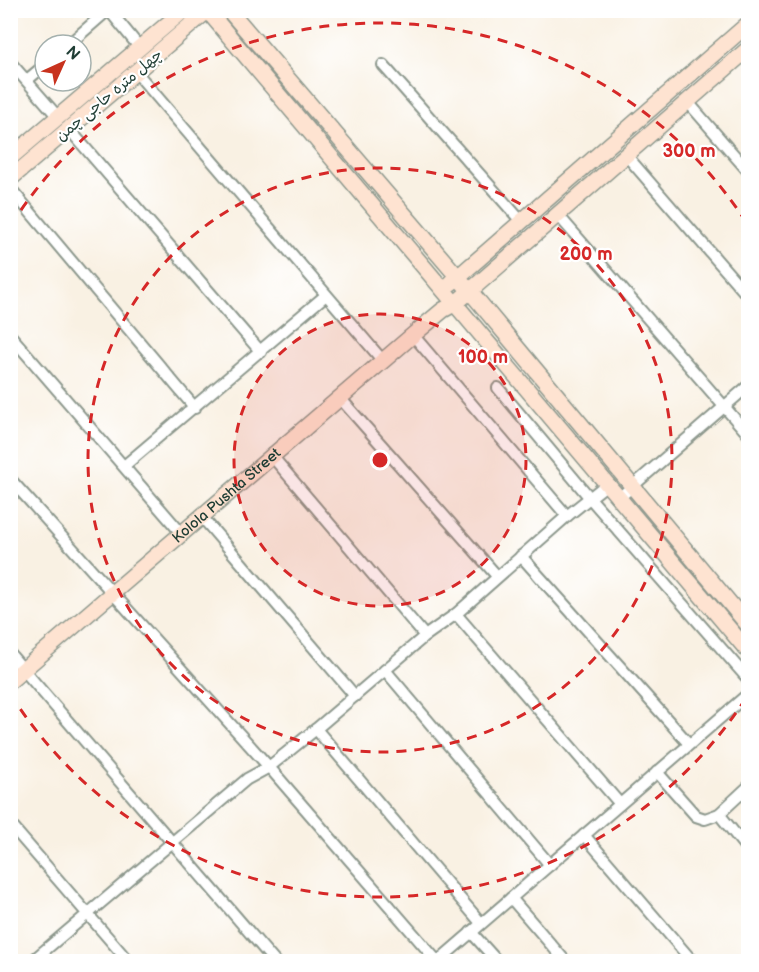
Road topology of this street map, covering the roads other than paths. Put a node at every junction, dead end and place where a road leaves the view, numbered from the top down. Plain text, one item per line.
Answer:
1 (108, 10) edge
2 (184, 10) edge
3 (229, 10) edge
4 (207, 11) edge
5 (748, 24) edge
6 (82, 33) edge
7 (140, 48) junction
8 (748, 49) edge
9 (10, 62) edge
10 (383, 65) dead end
11 (136, 72) junction
12 (33, 75) edge
13 (27, 80) junction
14 (687, 101) junction
15 (58, 117) junction
16 (69, 129) junction
17 (626, 155) junction
18 (10, 158) edge
19 (748, 171) edge
20 (10, 179) edge
21 (10, 188) edge
22 (558, 215) junction
23 (521, 221) junction
24 (458, 277) junction
25 (444, 289) junction
26 (469, 290) junction
27 (326, 295) junction
28 (748, 296) edge
29 (450, 306) junction
30 (10, 335) edge
31 (413, 336) junction
32 (261, 352) junction
33 (383, 361) junction
34 (748, 386) edge
35 (498, 388) dead end
36 (340, 398) junction
37 (725, 405) junction
38 (195, 408) junction
39 (748, 434) edge
40 (272, 456) junction
41 (124, 466) junction
42 (10, 479) edge
43 (608, 484) junction
44 (631, 486) junction
45 (590, 498) junction
46 (619, 498) junction
47 (567, 516) junction
48 (202, 517) junction
49 (182, 534) junction
50 (520, 556) junction
51 (496, 576) junction
52 (113, 593) junction
53 (456, 614) junction
54 (748, 625) edge
55 (425, 636) junction
56 (748, 651) edge
57 (10, 654) edge
58 (24, 669) junction
59 (385, 670) junction
60 (748, 679) edge
61 (10, 681) edge
62 (748, 694) edge
63 (355, 696) junction
64 (316, 729) junction
65 (689, 744) junction
66 (269, 767) junction
67 (657, 772) junction
68 (748, 787) edge
69 (620, 804) junction
70 (719, 814) junction
71 (10, 824) edge
72 (584, 835) junction
73 (171, 841) junction
74 (748, 850) edge
75 (550, 865) junction
76 (511, 898) junction
77 (89, 914) junction
78 (481, 923) junction
79 (471, 932) junction
80 (437, 961) edge
81 (31, 962) edge
82 (129, 962) edge
83 (275, 962) edge
84 (498, 962) edge
85 (566, 962) edge
86 (693, 962) edge

1 - 6 street
1 - 7 street
2 - 7 main road, چهل متره حاجی چمن
3 - 24 main road
4 - 11 main road, چهل متره حاجی چمن
4 - 25 main road
5 - 23 main road
7 - 15 main road, چهل متره حاجی چمن
8 - 14 main road, Kolola Pushta Street
9 - 13 street
10 - 23 street
11 - 16 main road, چهل متره حاجی چمن
11 - 27 street
12 - 13 street
13 - 15 street
14 - 17 main road, Kolola Pushta Street
14 - 19 street
15 - 18 main road, چهل متره حاجی چمن
16 - 20 main road, چهل متره حاجی چمن
16 - 32 street
17 - 22 main road, Kolola Pushta Street
17 - 28 street
21 - 38 street
22 - 26 main road, Kolola Pushta Street
22 - 37 street
23 - 24 main road
24 - 25 main road
24 - 26 main road
25 - 29 main road
26 - 29 main road, Kolola Pushta Street
26 - 44 main road
27 - 32 street
27 - 33 street
29 - 31 main road, Kolola Pushta Street
29 - 43 main road
30 - 41 street
31 - 33 main road, Kolola Pushta Street
31 - 47 street
32 - 38 street
33 - 36 main road, Kolola Pushta Street
34 - 37 street
35 - 45 street
36 - 40 main road, Kolola Pushta Street
36 - 51 street
37 - 39 street
37 - 44 street
38 - 41 street
40 - 48 main road, Kolola Pushta Street
40 - 55 street
41 - 49 street
42 - 52 street
43 - 45 street
43 - 46 main road
44 - 46 street
44 - 54 main road
45 - 47 street
45 - 60 street
46 - 56 main road
47 - 50 street
48 - 49 main road, Kolola Pushta Street
48 - 63 street
49 - 52 main road, Kolola Pushta Street
50 - 51 street
50 - 65 street
51 - 53 street
52 - 58 main road, Kolola Pushta Street
52 - 66 street
53 - 55 street
53 - 69 street
55 - 59 street
57 - 58 street
58 - 61 main road, Kolola Pushta Street
58 - 73 street
59 - 63 street
59 - 75 street
62 - 65 street
63 - 64 street
64 - 66 street
64 - 78 street
65 - 67 street
66 - 73 street
66 - 80 street
67 - 69 street
67 - 70 street
68 - 70 street
69 - 72 street
70 - 74 street
71 - 77 street
72 - 75 street
72 - 86 street
73 - 77 street
73 - 83 street
75 - 76 street
76 - 78 street
76 - 85 street
77 - 81 street
77 - 82 street
78 - 79 street
79 - 80 street
79 - 84 street

